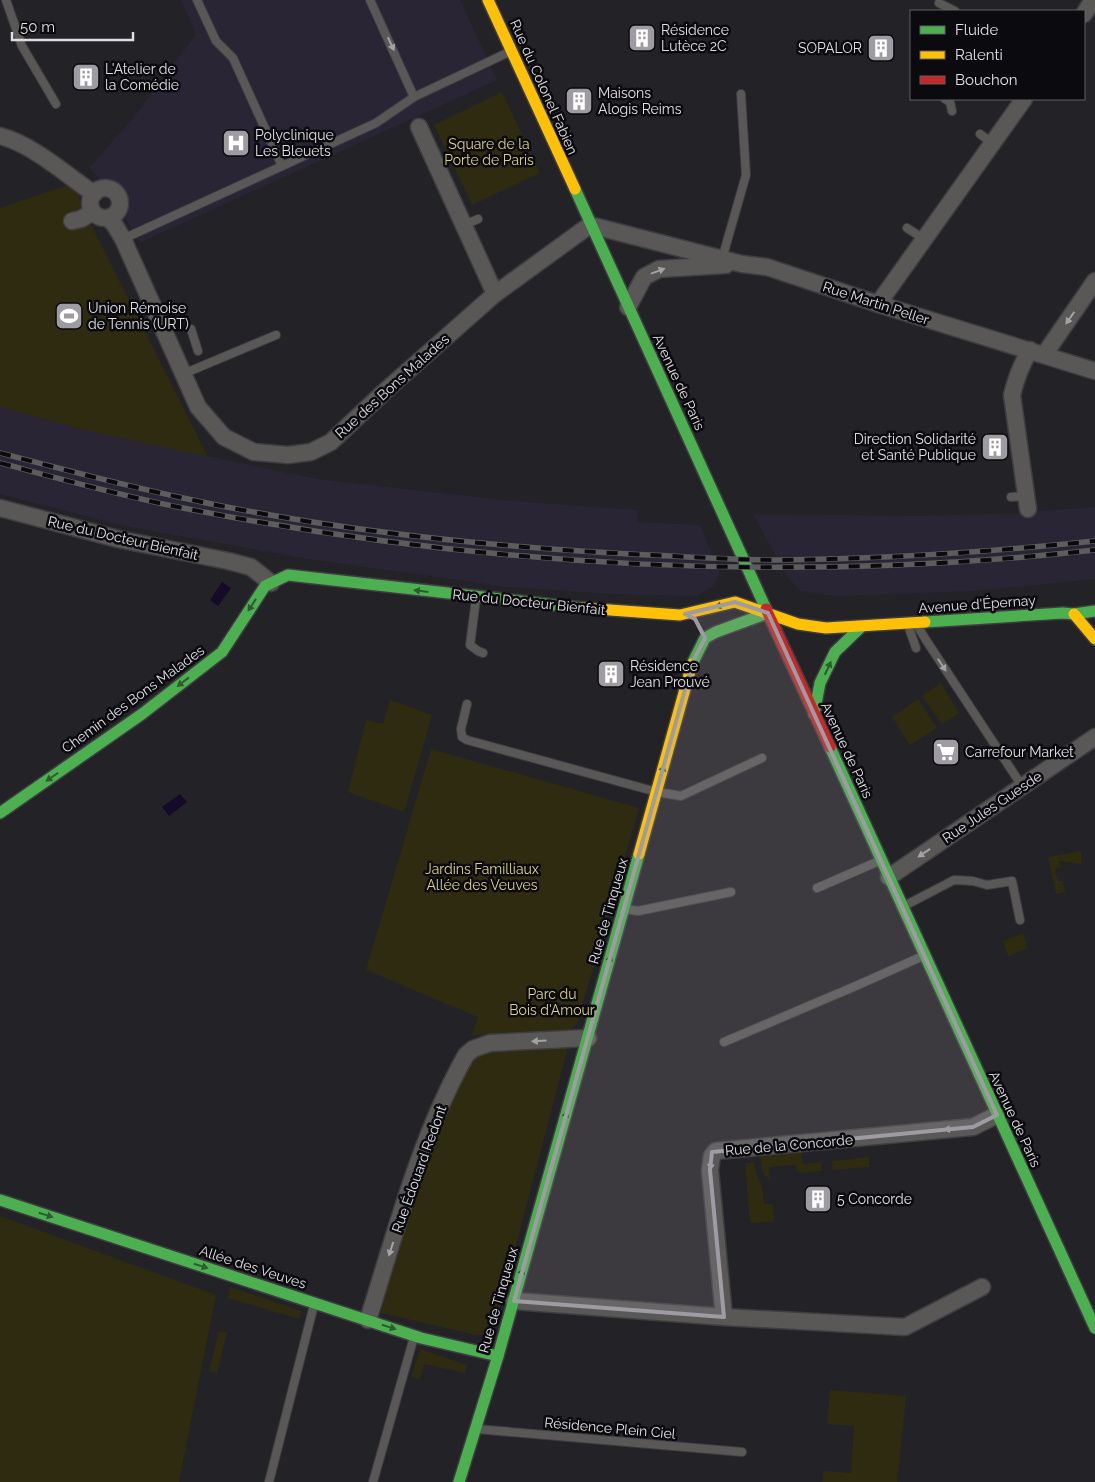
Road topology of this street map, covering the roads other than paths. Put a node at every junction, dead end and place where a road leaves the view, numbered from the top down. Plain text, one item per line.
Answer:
1 (6, 0) edge
2 (198, 0) edge
3 (370, 0) edge
4 (488, 0) edge
5 (1093, 0) edge
6 (938, 3) dead end
7 (954, 10) edge
8 (1085, 12) edge
9 (511, 51) junction
10 (741, 94) dead end
11 (414, 96) junction
12 (948, 100) edge
13 (1023, 100) edge
14 (56, 104) dead end
15 (952, 111) dead end
16 (419, 127) dead end
17 (0, 136) edge
18 (282, 166) junction
19 (572, 186) joint
20 (94, 194) junction
21 (105, 218) junction
22 (72, 221) dead end
23 (590, 225) junction
24 (907, 228) dead end
25 (924, 239) junction
26 (122, 240) junction
27 (722, 259) junction
28 (742, 264) junction
29 (1095, 281) edge
30 (494, 294) junction
31 (878, 304) junction
32 (628, 307) junction
33 (191, 330) dead end
34 (276, 336) dead end
35 (198, 350) dead end
36 (1037, 352) junction
37 (1095, 371) edge
38 (183, 374) junction
39 (1022, 501) dead end
40 (0, 508) edge
41 (288, 574) joint
42 (271, 583) junction
43 (476, 597) junction
44 (1095, 612) edge
45 (768, 613) junction
46 (1074, 614) junction
47 (912, 623) junction
48 (697, 625) junction
49 (861, 627) junction
50 (1095, 639) edge
51 (916, 648) dead end
52 (483, 653) dead end
53 (467, 704) dead end
54 (814, 714) junction
55 (1095, 737) edge
56 (762, 758) dead end
57 (1022, 786) junction
58 (657, 792) junction
59 (0, 813) edge
60 (881, 860) junction
61 (889, 877) junction
62 (817, 888) dead end
63 (731, 892) dead end
64 (902, 907) junction
65 (624, 909) junction
66 (1020, 920) dead end
67 (924, 955) junction
68 (588, 1038) junction
69 (724, 1042) dead end
70 (997, 1116) junction
71 (0, 1200) edge
72 (982, 1287) dead end
73 (514, 1301) junction
74 (315, 1303) junction
75 (724, 1317) junction
76 (368, 1320) junction
77 (1095, 1328) edge
78 (414, 1336) junction
79 (496, 1361) junction
80 (475, 1428) junction
81 (742, 1452) dead end
82 (269, 1482) edge
83 (373, 1482) edge
84 (459, 1482) edge

1 - 14 lane
2 - 18 lane
3 -> 11 lane
4 - 9 street, Rue du Colonel Fabien
5 - 8 street
6 - 7 lane
9 - 11 lane
9 - 19 street, Rue du Colonel Fabien
10 - 27 lane
11 - 18 lane
12 - 15 lane
13 - 25 street
16 - 30 street
17 - 20 street
18 - 26 lane
19 - 23 street, Avenue de Paris
20 - 21 street, Rue des Bons Malades
20 - 21 street
21 - 22 street
21 - 26 street, Rue des Bons Malades
23 - 27 street, Rue Martin Peller
23 - 30 street, Rue des Bons Malades
23 - 32 street, Avenue de Paris
24 - 25 lane
25 - 31 street
26 - 38 street, Rue des Bons Malades
27 - 28 street, Rue Martin Peller
28 - 31 street, Rue Martin Peller
32 -> 28 street
29 -> 36 street
30 - 38 street, Rue des Bons Malades
31 - 36 street, Rue Martin Peller
32 - 45 street, Avenue de Paris
33 - 35 lane
34 - 38 lane
36 - 37 street, Rue Martin Peller
36 - 39 street
40 - 42 street, Rue du Docteur Bienfait
41 - 42 street, Chemin des Bons Malades
43 -> 41 street, Rue du Docteur Bienfait
42 -> 59 street, Chemin des Bons Malades
43 - 48 street, Rue du Docteur Bienfait
43 - 52 lane
44 - 46 street, Avenue d'Épernay
45 - 48 street
45 -> 48 street, Rue du Docteur Bienfait
45 - 49 street, Avenue d'Épernay
45 - 54 street, Avenue de Paris
46 - 47 street, Avenue d'Épernay
46 - 50 street
47 - 49 street, Avenue d'Épernay
47 - 51 lane
47 -> 57 lane
58 -> 48 street, Rue de Tinqueux
54 -> 49 street
53 - 58 lane
54 - 60 street, Avenue de Paris
55 - 57 street, Rue Jules Guesde
56 - 58 lane
57 -> 61 street, Rue Jules Guesde
58 - 65 street, Rue de Tinqueux
60 - 61 street, Avenue de Paris
60 - 62 lane
61 - 64 street, Avenue de Paris
63 - 65 lane
64 - 66 lane
64 - 67 street, Avenue de Paris
68 -> 65 street, Rue de Tinqueux
67 - 69 lane
67 - 70 street, Avenue de Paris
73 -> 68 street, Rue de Tinqueux
68 -> 76 street, Rue Édouard Redont
70 -> 75 street, Rue de la Concorde
70 - 77 street, Avenue de Paris
71 -> 74 street, Allée des Veuves
72 - 75 street
73 - 75 street
73 - 79 street, Rue de Tinqueux
74 - 76 street, Allée des Veuves
74 - 82 lane
76 -> 78 street, Allée des Veuves
78 - 79 street, Allée des Veuves
78 - 83 lane
79 - 80 street, Rue de Tinqueux
80 - 81 lane, Résidence Plein Ciel
80 - 84 street, Rue de Tinqueux

